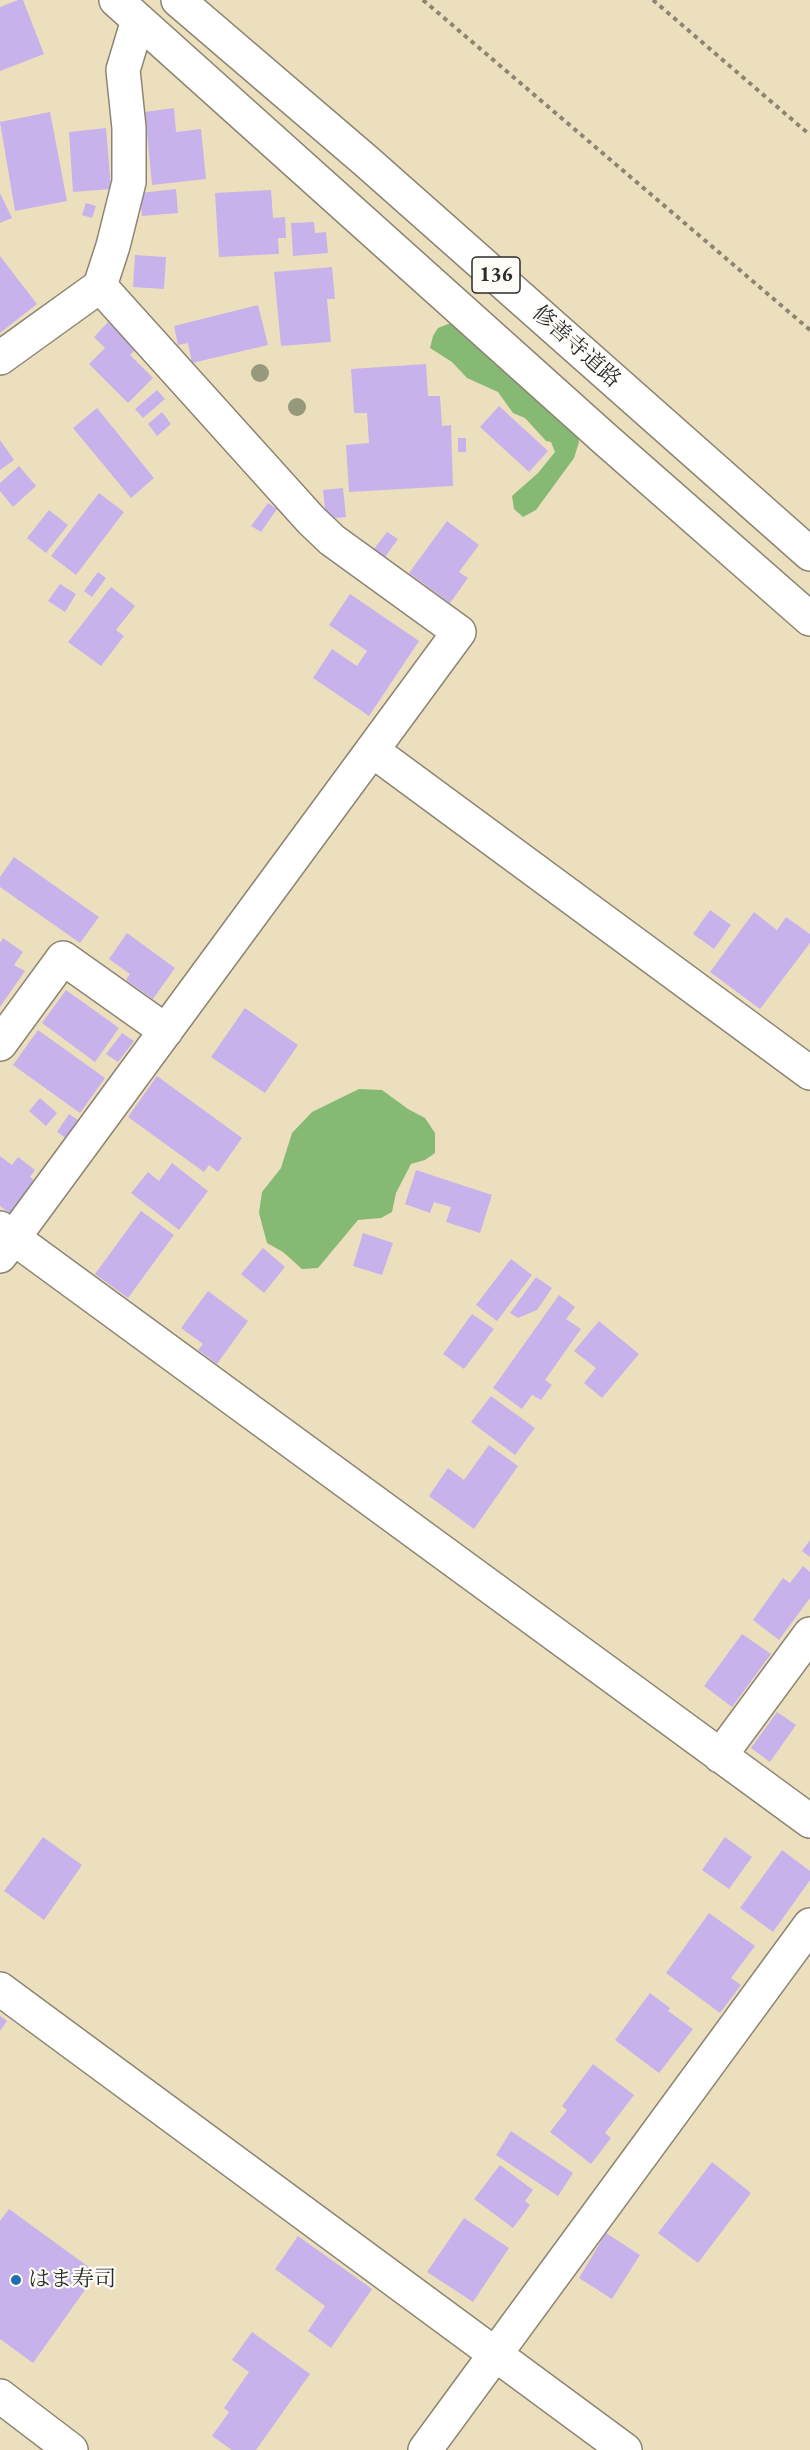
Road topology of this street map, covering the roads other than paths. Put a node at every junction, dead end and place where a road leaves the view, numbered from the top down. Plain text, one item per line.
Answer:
1 (178, 0) edge
2 (127, 10) edge
3 (100, 286) junction
4 (0, 358) edge
5 (810, 554) edge
6 (810, 618) edge
7 (373, 751) junction
8 (166, 1031) junction
9 (0, 1044) edge
10 (810, 1073) edge
11 (5, 1241) edge
12 (810, 1634) edge
13 (720, 1756) junction
14 (810, 1821) edge
15 (810, 1925) edge
16 (0, 1989) edge
17 (495, 2355) junction
18 (0, 2396) edge
19 (71, 2450) edge
20 (425, 2450) edge
21 (625, 2450) edge

1 - 5 main road, 修善寺道路 / 136
2 - 3 main road
2 - 6 main road
3 - 4 main road
3 - 7 main road
7 - 8 main road
7 - 10 main road
8 - 9 main road
8 - 11 main road
11 - 13 main road
12 - 13 main road
13 - 14 main road
15 - 17 main road
16 - 17 main road
17 - 20 main road
17 - 21 main road
18 - 19 main road

